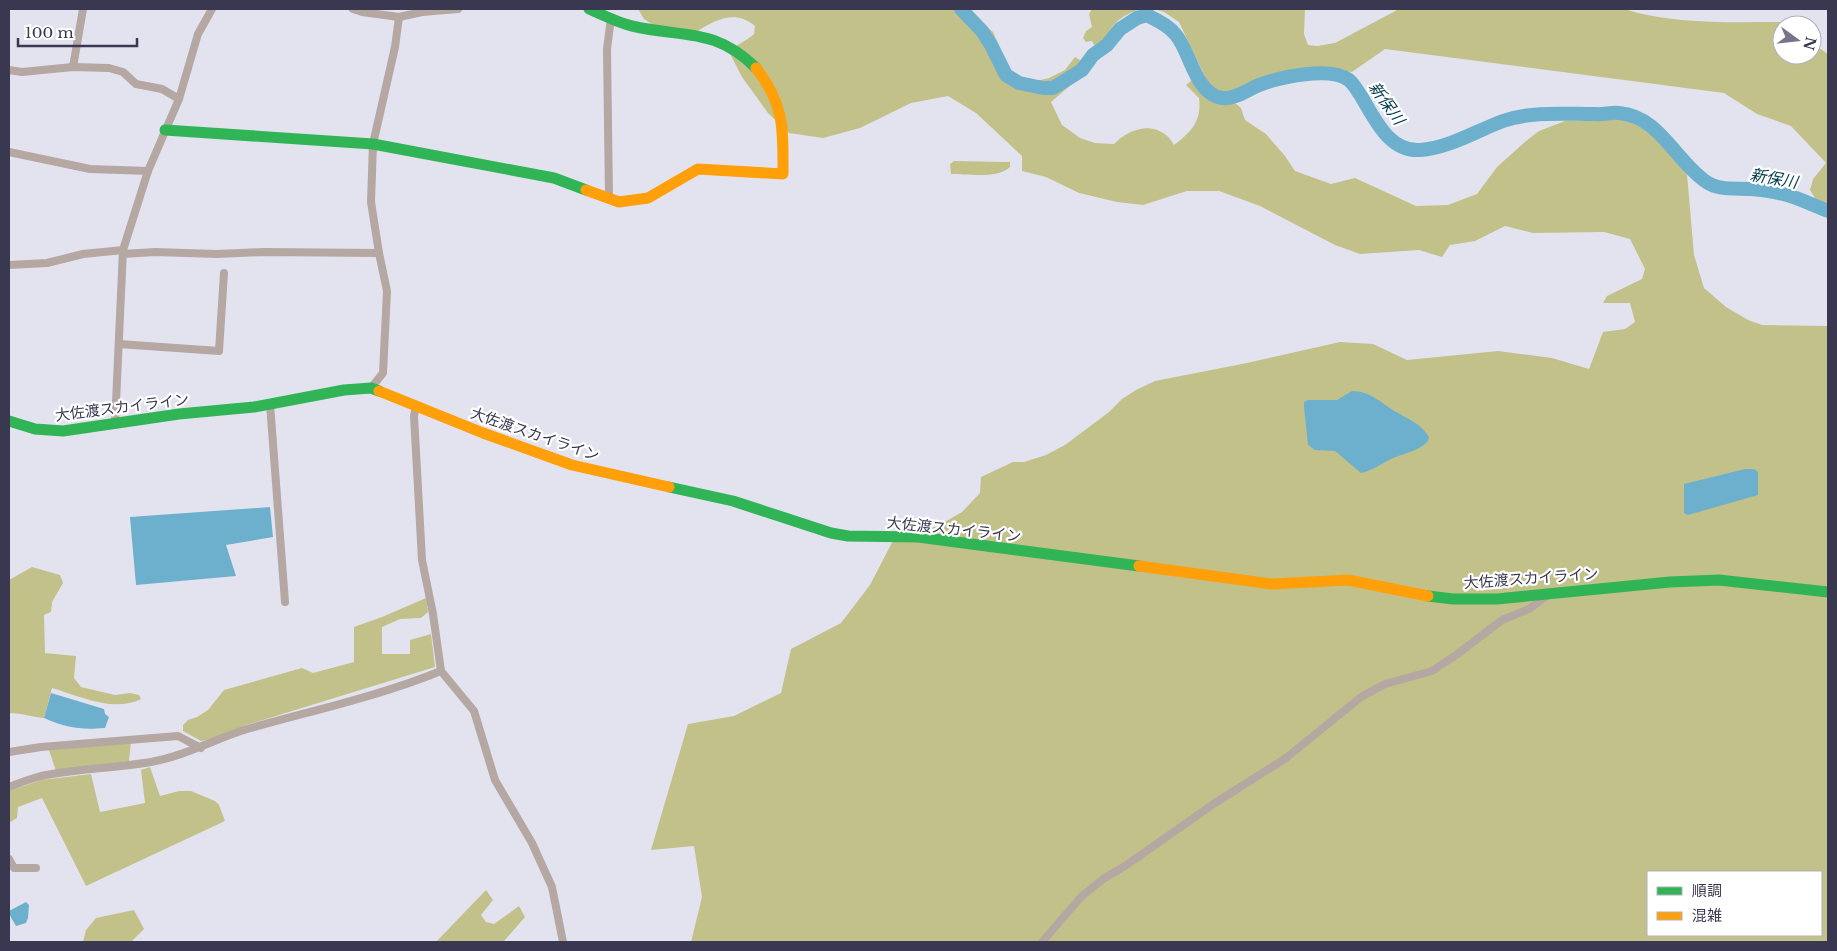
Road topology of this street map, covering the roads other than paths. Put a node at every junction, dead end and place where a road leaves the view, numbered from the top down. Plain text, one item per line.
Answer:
1 (83, 9) edge
2 (212, 9) edge
3 (353, 9) edge
4 (458, 9) edge
5 (589, 9) edge
6 (399, 17) junction
7 (611, 18) junction
8 (73, 68) junction
9 (9, 70) edge
10 (178, 99) junction
11 (165, 130) junction
12 (373, 144) junction
13 (9, 152) edge
14 (148, 170) junction
15 (609, 198) junction
16 (123, 252) junction
17 (378, 253) junction
18 (9, 265) edge
19 (224, 273) dead end
20 (119, 344) junction
21 (371, 388) junction
22 (270, 404) junction
23 (416, 406) junction
24 (9, 420) edge
25 (115, 424) junction
26 (1828, 592) edge
27 (1550, 594) junction
28 (285, 602) dead end
29 (441, 671) junction
30 (201, 748) junction
31 (9, 752) edge
32 (9, 787) edge
33 (9, 859) edge
34 (36, 868) dead end
35 (564, 942) edge
36 (1042, 942) edge

1 - 8 street
2 - 10 street
3 - 6 street
4 - 6 street
5 - 7 street
6 - 12 street
7 - 15 street
7 - 15 street
8 - 9 street
8 - 10 street
10 - 11 street
11 - 12 street
11 - 14 street
12 - 15 street
12 - 17 street
13 - 14 street
14 - 16 street
16 - 17 street
16 - 18 street
16 - 20 street
17 - 21 street
19 - 20 street
20 - 25 street
21 - 22 street, 大佐渡スカイライン
21 - 23 street, 大佐渡スカイライン
22 - 25 street, 大佐渡スカイライン
22 - 28 street
23 - 27 street, 大佐渡スカイライン
23 - 29 street
24 - 25 street, 大佐渡スカイライン
26 - 27 street, 大佐渡スカイライン
27 - 36 street
29 - 30 street
29 - 35 street
30 - 31 street
30 - 32 street
33 - 34 street

